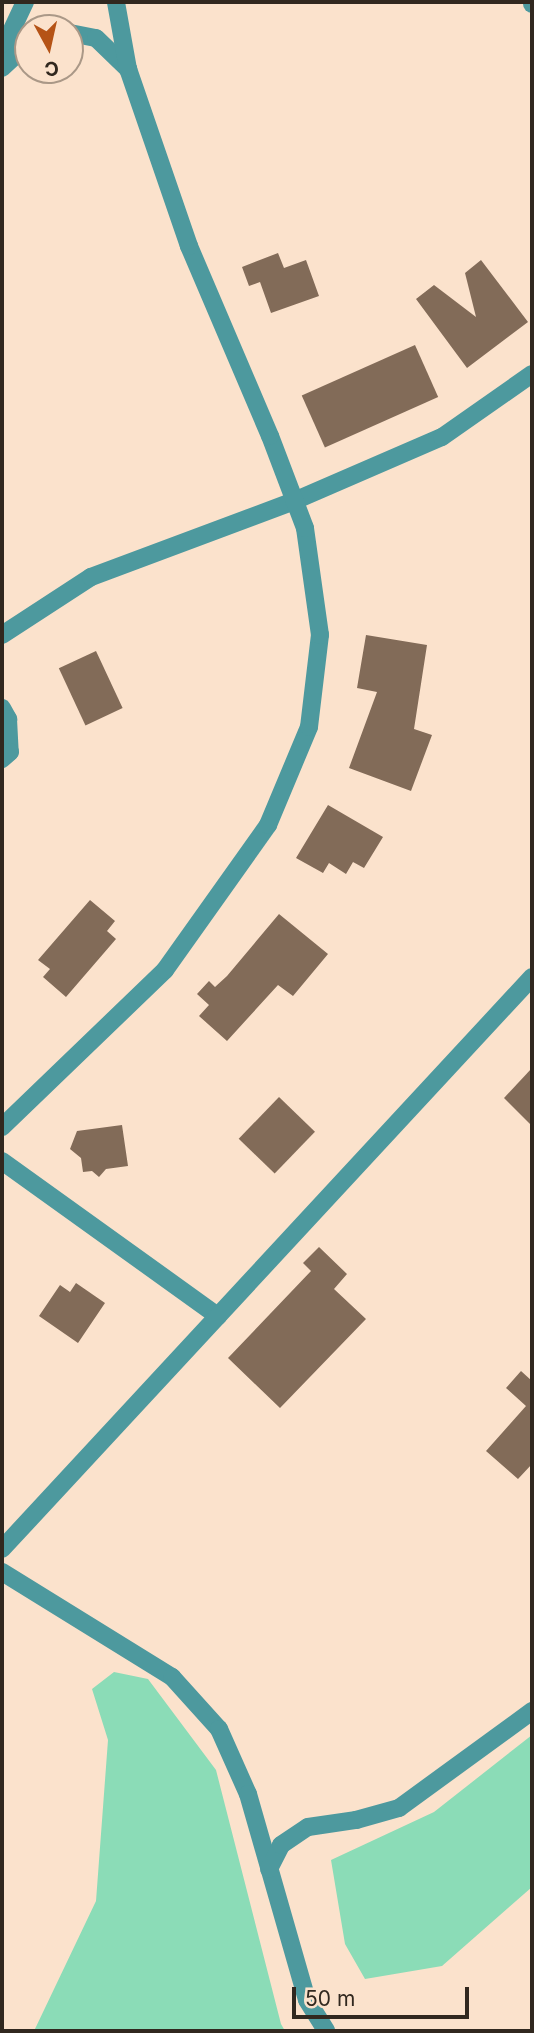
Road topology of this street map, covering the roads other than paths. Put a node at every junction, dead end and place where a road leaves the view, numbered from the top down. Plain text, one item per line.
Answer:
1 (25, 2) edge
2 (116, 2) edge
3 (84, 36) edge
4 (2, 51) edge
5 (128, 69) junction
6 (532, 374) edge
7 (294, 501) junction
8 (2, 635) edge
9 (2, 708) edge
10 (2, 759) edge
11 (532, 977) edge
12 (2, 1127) edge
13 (2, 1161) edge
14 (218, 1316) junction
15 (2, 1549) edge
16 (2, 1572) edge
17 (532, 1711) edge
18 (269, 1869) junction
19 (326, 2031) edge

1 - 4 street
2 - 5 street
3 - 5 street
5 - 7 street
6 - 7 street
7 - 8 street
7 - 12 street
9 - 10 street
11 - 14 street
13 - 14 street
14 - 15 street
16 - 18 street
17 - 18 street
18 - 19 street

